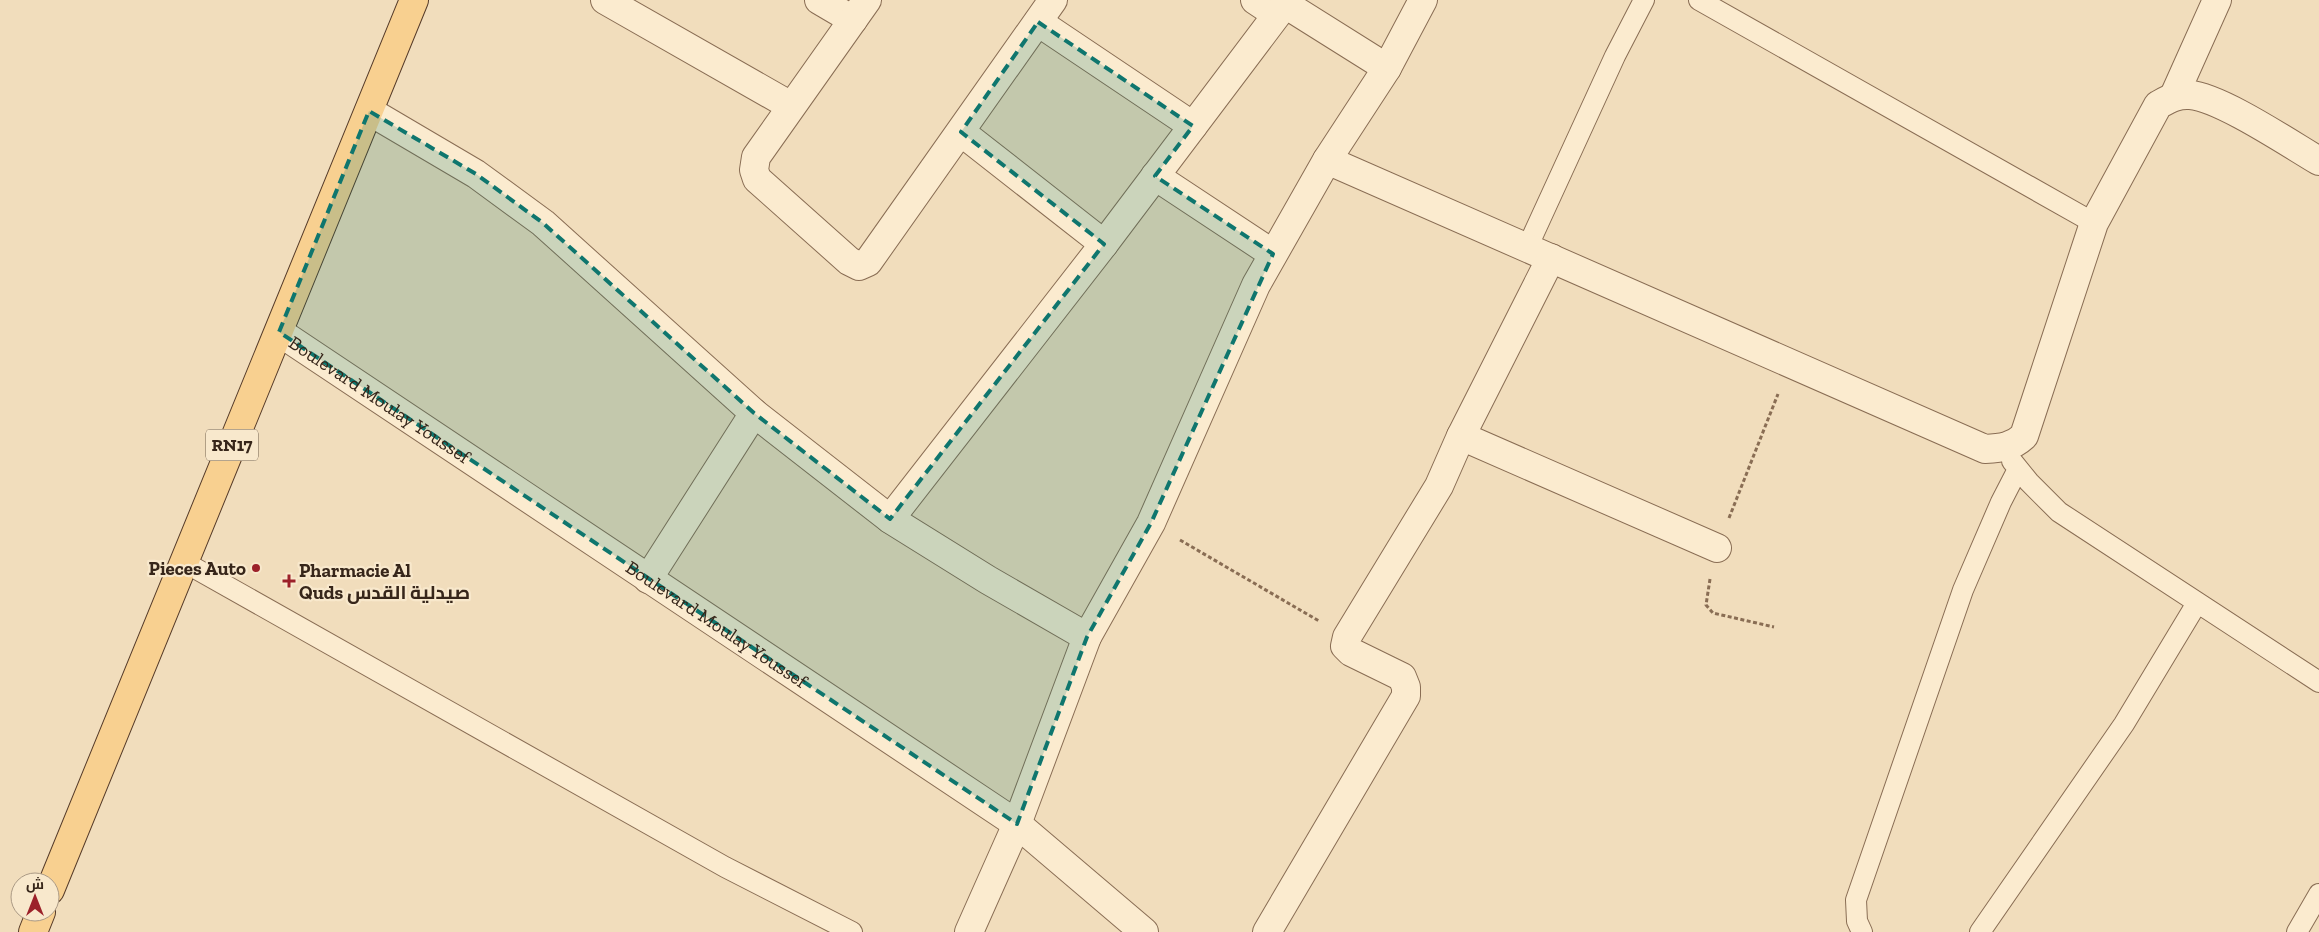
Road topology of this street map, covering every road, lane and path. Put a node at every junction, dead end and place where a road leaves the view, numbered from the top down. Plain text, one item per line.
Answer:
1 (414, 0) edge
2 (605, 0) edge
3 (819, 0) edge
4 (1053, 0) edge
5 (1423, 0) edge
6 (1644, 0) edge
7 (1699, 0) edge
8 (2217, 0) edge
9 (1276, 5) edge
10 (860, 10) edge
11 (1038, 22) junction
12 (1387, 68) junction
13 (2174, 96) junction
14 (791, 106) junction
15 (369, 110) junction
16 (1193, 126) junction
17 (961, 132) junction
18 (1327, 160) junction
19 (2319, 161) edge
20 (1155, 176) junction
21 (2094, 222) junction
22 (1104, 244) junction
23 (1539, 253) junction
24 (1273, 254) junction
25 (278, 332) junction
26 (1790, 363) junction
27 (754, 412) junction
28 (1460, 436) junction
29 (2010, 459) junction
30 (890, 519) junction
31 (1151, 523) junction
32 (1717, 548) junction
33 (184, 562) junction
34 (648, 579) junction
35 (2197, 602) junction
36 (1774, 628) dead end
37 (1087, 637) junction
38 (1347, 637) junction
39 (2319, 682) edge
40 (1017, 824) junction
41 (57, 872) edge
42 (2319, 894) edge
43 (852, 932) edge
44 (969, 932) edge
45 (1144, 932) edge
46 (1267, 932) edge
47 (1862, 932) edge
48 (1980, 932) edge
49 (2296, 932) edge

1 - 15 main road, RN17
2 - 14 street
3 - 10 street
4 - 11 street
5 - 12 street
6 - 23 lane
7 - 21 lane
8 - 13 street
9 - 12 street
9 - 16 street
10 - 14 street
11 - 16 street
11 - 17 street
12 - 18 street
13 - 19 street
13 - 21 street
14 - 17 street
15 - 25 main road, RN17
15 - 27 street
16 - 20 street
17 - 22 street
18 - 23 street
18 - 24 street
20 - 22 street
20 - 24 street
21 - 29 street
22 - 30 street
23 - 26 street
23 - 28 street
24 - 31 street
25 - 33 main road, RN17
25 - 34 street, Boulevard Moulay Youssef
26 - 29 street
26 - 32 path
27 - 30 street
27 - 34 street
28 - 32 street
28 - 38 street
29 - 35 lane
29 - 47 lane
30 - 37 street
31 - 37 street
31 - 38 path
32 - 36 path
33 - 41 main road, RN17
33 - 43 lane
34 - 40 street, Boulevard Moulay Youssef
35 - 39 lane
35 - 48 lane
37 - 40 street
38 - 46 street
40 - 44 street
40 - 45 street, Boulevard Moulay Youssef
42 - 49 lane

